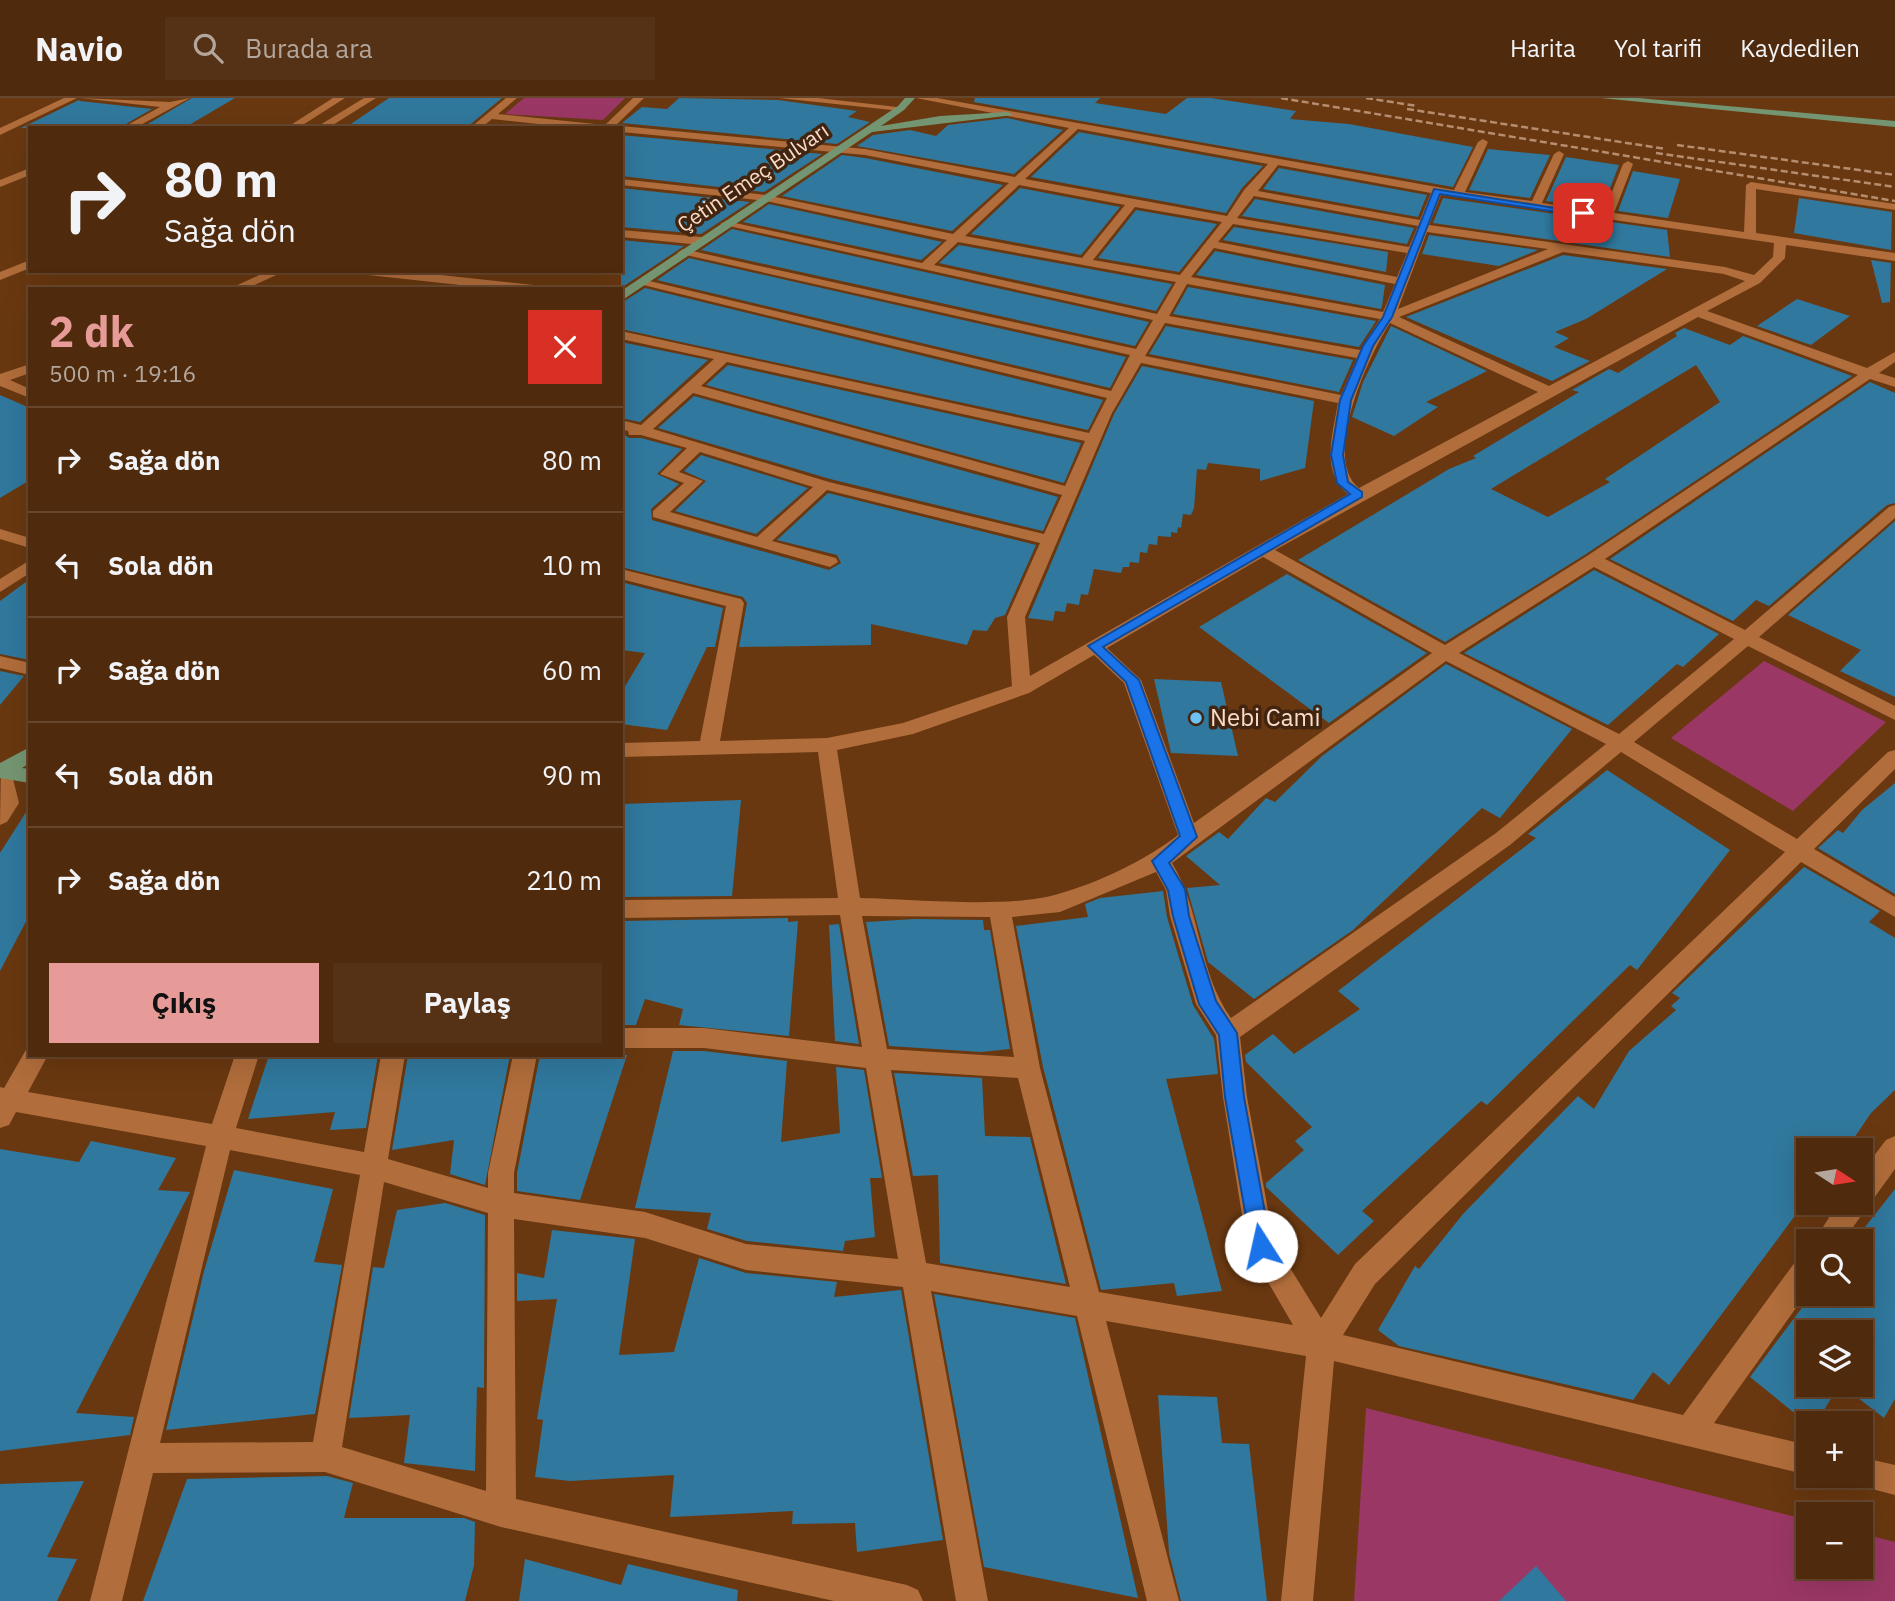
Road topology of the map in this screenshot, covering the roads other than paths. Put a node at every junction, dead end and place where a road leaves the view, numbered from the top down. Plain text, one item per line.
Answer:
1 (41, 98) edge
2 (72, 98) edge
3 (85, 98) edge
4 (185, 98) edge
5 (340, 98) edge
6 (371, 98) edge
7 (512, 98) edge
8 (639, 98) edge
9 (784, 98) edge
10 (910, 98) edge
11 (921, 98) edge
12 (1606, 98) edge
13 (172, 105) junction
14 (901, 108) junction
15 (1008, 115) junction
16 (491, 116) junction
17 (19, 124) junction
18 (1895, 124) edge
19 (131, 126) edge
20 (294, 126) edge
21 (323, 126) edge
22 (478, 126) edge
23 (588, 126) edge
24 (609, 126) edge
25 (1074, 127) junction
26 (623, 129) edge
27 (0, 132) edge
28 (857, 136) junction
29 (1483, 142) dead end
30 (837, 149) junction
31 (1559, 154) dead end
32 (1273, 163) junction
33 (1628, 164) dead end
34 (28, 173) edge
35 (1016, 181) junction
36 (623, 182) edge
37 (0, 184) edge
38 (1437, 191) junction
39 (1248, 192) junction
40 (1458, 194) junction
41 (766, 198) junction
42 (1132, 203) junction
43 (1535, 206) junction
44 (1895, 207) edge
45 (1607, 216) junction
46 (1228, 219) junction
47 (726, 224) junction
48 (1423, 226) junction
49 (623, 233) edge
50 (1750, 237) junction
51 (954, 238) junction
52 (701, 241) junction
53 (1780, 241) junction
54 (1209, 244) junction
55 (1564, 247) junction
56 (1414, 251) junction
57 (682, 253) junction
58 (1895, 257) edge
59 (1086, 260) junction
60 (28, 265) edge
61 (924, 268) junction
62 (274, 273) edge
63 (287, 273) edge
64 (387, 273) edge
65 (0, 276) edge
66 (1185, 278) junction
67 (444, 279) junction
68 (1756, 280) junction
69 (1402, 282) junction
70 (641, 284) junction
71 (240, 287) edge
72 (265, 287) edge
73 (432, 287) edge
74 (516, 287) edge
75 (623, 296) edge
76 (1694, 311) junction
77 (1388, 317) junction
78 (1160, 318) junction
79 (623, 335) edge
80 (1365, 355) junction
81 (726, 356) junction
82 (1137, 356) junction
83 (1895, 356) edge
84 (28, 369) edge
85 (1868, 373) junction
86 (0, 380) edge
87 (1895, 383) edge
88 (692, 388) junction
89 (1547, 391) junction
90 (28, 393) edge
91 (1115, 396) junction
92 (1346, 400) junction
93 (623, 424) edge
94 (645, 429) junction
95 (623, 434) edge
96 (1095, 439) junction
97 (696, 447) junction
98 (824, 485) junction
99 (1069, 492) junction
100 (1358, 495) junction
101 (1895, 510) edge
102 (0, 534) edge
103 (28, 541) edge
104 (762, 541) junction
105 (1051, 541) junction
106 (1263, 550) junction
107 (1592, 560) junction
108 (830, 562) dead end
109 (28, 566) edge
110 (623, 575) edge
111 (0, 587) edge
112 (1746, 639) junction
113 (1094, 646) junction
114 (1445, 653) junction
115 (0, 662) edge
116 (28, 669) edge
117 (1021, 689) junction
118 (1895, 715) edge
119 (1619, 742) junction
120 (827, 745) junction
121 (709, 747) junction
122 (623, 750) edge
123 (28, 755) edge
124 (1895, 757) edge
125 (1, 771) edge
126 (28, 776) edge
127 (0, 817) edge
128 (1189, 837) junction
129 (1801, 849) junction
130 (1160, 861) junction
131 (850, 908) junction
132 (1895, 908) edge
133 (623, 909) edge
134 (999, 909) junction
135 (1228, 1033) junction
136 (623, 1038) edge
137 (35, 1057) edge
138 (246, 1057) edge
139 (393, 1057) edge
140 (525, 1057) edge
141 (878, 1059) junction
142 (1028, 1068) junction
143 (4, 1105) edge
144 (221, 1136) junction
145 (1895, 1148) edge
146 (376, 1166) junction
147 (1873, 1178) edge
148 (500, 1204) junction
149 (917, 1275) junction
150 (1796, 1285) edge
151 (1090, 1305) junction
152 (1321, 1344) junction
153 (1689, 1432) junction
154 (325, 1457) junction
155 (1796, 1457) edge
156 (142, 1458) junction
157 (1873, 1475) edge
158 (1895, 1480) edge
159 (501, 1511) junction
160 (106, 1601) edge
161 (907, 1601) edge
162 (972, 1601) edge
163 (1163, 1601) edge
164 (1297, 1601) edge

1 - 17 street
2 - 17 street
3 - 13 street
4 - 13 street
5 - 20 street
6 - 21 street
7 - 16 street
8 - 24 street
9 - 14 street
10 - 14 main road, Çetin Emeç Bulvarı
11 - 15 street
12 - 18 main road
13 - 19 street
14 - 28 main road, Çetin Emeç Bulvarı
15 - 25 street
15 - 28 main road
16 - 22 street
16 - 23 street
17 - 27 street
25 - 32 street
25 - 35 street
26 - 30 street
28 - 30 main road, Çetin Emeç Bulvarı
29 - 40 street
30 - 35 street
30 - 41 main road, Çetin Emeç Bulvarı
31 - 43 street
32 - 38 street
32 - 39 street
33 - 45 street
34 - 37 street
35 - 42 street
35 - 51 street
36 - 41 street
38 - 40 street
38 - 48 street
39 - 46 street
39 - 48 street
40 - 43 street
41 - 47 main road, Çetin Emeç Bulvarı
41 - 51 street
42 - 46 street
42 - 59 street
43 - 45 street
44 - 50 street
45 - 50 street
46 - 54 street
46 - 56 street
47 - 52 main road, Çetin Emeç Bulvarı
47 - 61 street
48 - 55 street
48 - 56 street
49 - 52 street
50 - 53 street
51 - 59 street
51 - 61 street
52 - 57 main road, Çetin Emeç Bulvarı
53 - 58 street
53 - 68 street
54 - 66 street
54 - 69 street
55 - 68 street
55 - 77 street
56 - 69 street
57 - 70 main road, Çetin Emeç Bulvarı
57 - 82 street
59 - 66 street
60 - 65 street
61 - 78 street
62 - 71 street
63 - 72 street
64 - 67 street
66 - 77 street
66 - 78 street
67 - 73 street
67 - 74 street
68 - 76 street
69 - 77 street
70 - 75 main road, Çetin Emeç Bulvarı
70 - 91 street
76 - 85 street
76 - 89 street
77 - 80 street
77 - 89 street
78 - 80 street
78 - 82 street
79 - 81 street
80 - 92 street
81 - 88 street
81 - 96 street
82 - 91 street
82 - 92 street
83 - 85 street
84 - 86 street
85 - 87 street
85 - 107 street
86 - 90 street
88 - 94 street
88 - 99 street
89 - 100 street
91 - 96 street
92 - 100 street
93 - 94 street
94 - 95 street
94 - 97 street
96 - 99 street
97 - 98 street
97 - 104 street
98 - 104 street
98 - 105 street
99 - 105 street
100 - 106 street
101 - 112 street
102 - 103 street
104 - 108 street
105 - 117 street
106 - 113 street
106 - 114 street
107 - 112 street
107 - 114 street
109 - 111 street
110 - 121 street
112 - 118 street
112 - 119 street
113 - 117 street
113 - 128 street
114 - 119 street
114 - 128 street
115 - 116 street
117 - 120 street
119 - 129 street
119 - 135 street
120 - 121 street
120 - 131 street
121 - 122 street
123 - 125 main road
124 - 129 street
125 - 126 main road
125 - 127 street
128 - 130 street
129 - 132 street
129 - 152 street
130 - 134 street
130 - 135 street
131 - 133 street
131 - 134 street
131 - 141 street
134 - 142 street
135 - 152 street
136 - 141 street
137 - 143 street
138 - 144 street
139 - 146 street
140 - 148 street
141 - 142 street
141 - 149 street
142 - 151 street
143 - 144 street
144 - 146 street
144 - 156 street
145 - 147 street
146 - 148 street
146 - 154 street
148 - 149 street
148 - 159 street
149 - 151 street
149 - 162 street
150 - 153 street
151 - 152 street
151 - 163 street
152 - 153 street
152 - 164 street
153 - 155 street
154 - 156 street
154 - 159 street
156 - 160 street
157 - 158 street
159 - 161 street

